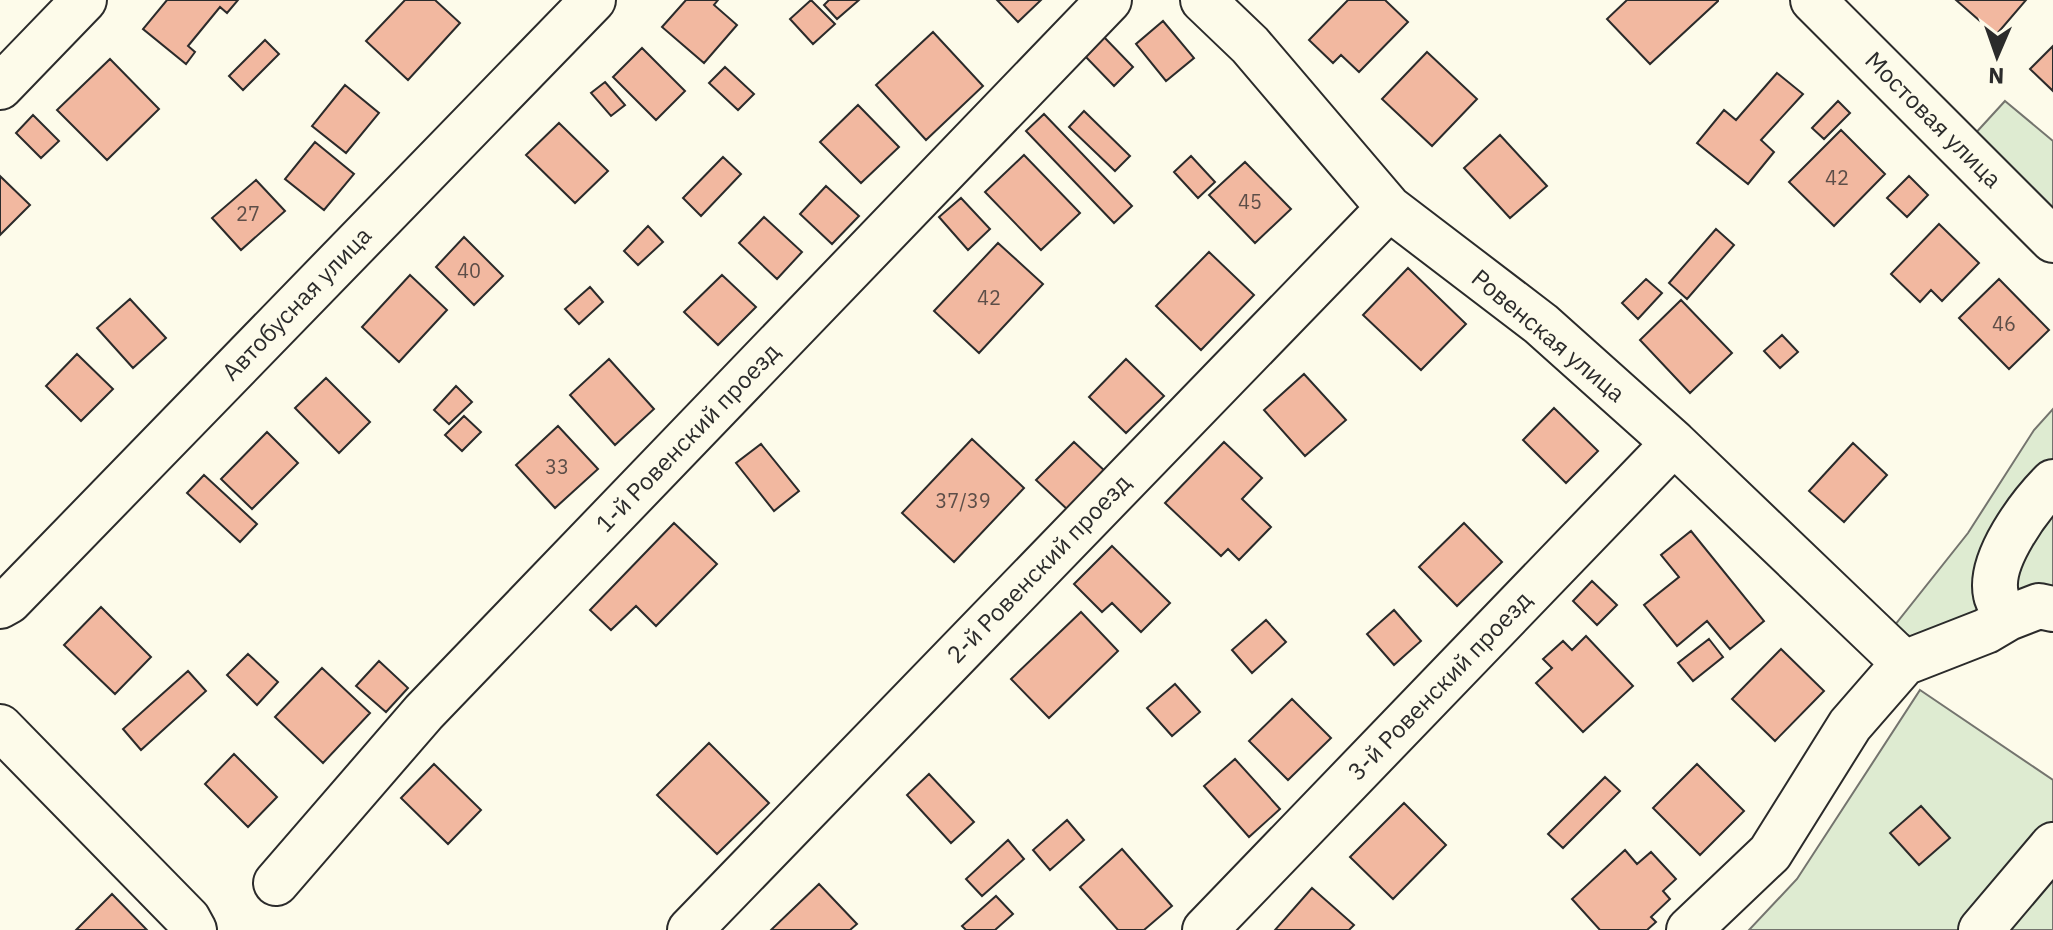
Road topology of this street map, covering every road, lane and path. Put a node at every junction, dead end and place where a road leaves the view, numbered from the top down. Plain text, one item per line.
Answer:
1 (84, 0) edge
2 (593, 0) edge
3 (1109, 0) edge
4 (1203, 0) edge
5 (1813, 0) edge
6 (0, 87) edge
7 (1389, 208) junction
8 (2053, 240) edge
9 (1674, 443) junction
10 (2053, 482) edge
11 (0, 606) edge
12 (2053, 609) edge
13 (2008, 618) junction
14 (1904, 663) junction
15 (0, 727) edge
16 (2053, 845) edge
17 (276, 883) dead end
18 (194, 930) edge
19 (690, 930) edge
20 (1205, 930) edge
21 (1689, 930) edge
22 (1981, 930) edge

1 - 6 street
2 - 11 street, Автобусная улица
3 - 17 street, 1-й Ровенский проезд
4 - 7 street, Ровенская улица
5 - 8 street, Мостовая улица
7 - 9 street, Ровенская улица
7 - 19 street, 2-й Ровенский проезд
9 - 14 street, Ровенская улица
9 - 20 street, 3-й Ровенский проезд
10 - 13 street
12 - 13 street
13 - 14 street
14 - 21 street
15 - 18 street
16 - 22 street

